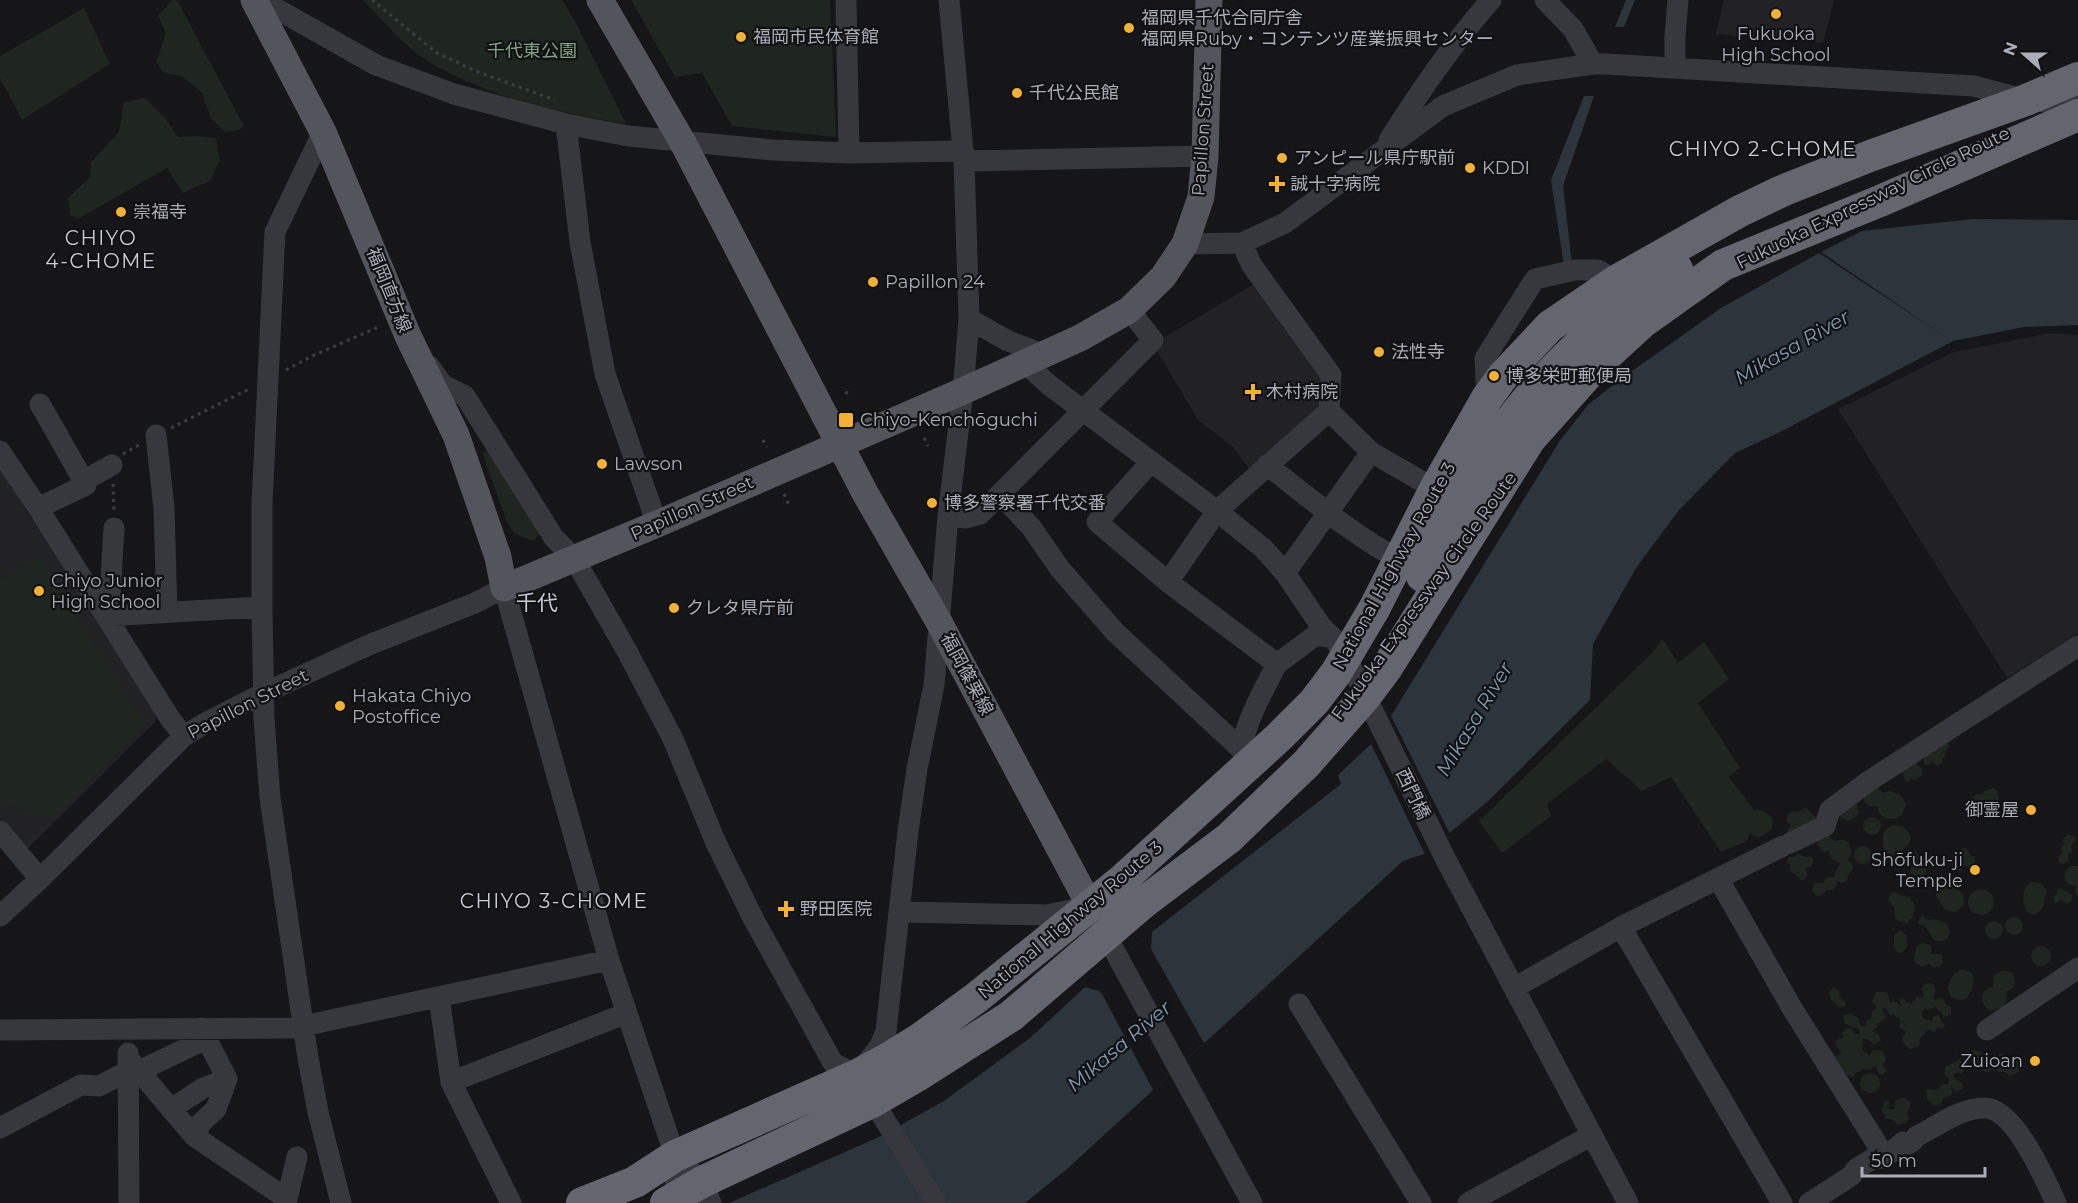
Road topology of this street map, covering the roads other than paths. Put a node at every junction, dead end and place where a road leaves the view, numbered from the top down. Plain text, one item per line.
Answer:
1 (255, 0) edge
2 (261, 0) edge
3 (600, 0) edge
4 (846, 0) edge
5 (949, 0) edge
6 (1209, 0) edge
7 (1491, 0) edge
8 (1545, 0) edge
9 (1678, 0) edge
10 (1593, 64) junction
11 (1675, 68) junction
12 (2078, 81) edge
13 (2026, 100) junction
14 (2078, 104) edge
15 (2078, 116) edge
16 (566, 124) junction
17 (323, 132) junction
18 (682, 141) junction
19 (1382, 151) junction
20 (849, 153) junction
21 (963, 156) junction
22 (1205, 156) junction
23 (1242, 243) junction
24 (1185, 244) junction
25 (1616, 281) junction
26 (1129, 310) junction
27 (969, 319) junction
28 (405, 327) junction
29 (1034, 358) junction
30 (963, 391) junction
31 (40, 404) dead end
32 (1495, 404) junction
33 (1084, 411) junction
34 (1329, 411) junction
35 (156, 435) road end
36 (841, 444) junction
37 (0, 451) edge
38 (1371, 452) junction
39 (1151, 462) junction
40 (112, 465) road end
41 (1268, 465) junction
42 (85, 480) junction
43 (1435, 489) junction
44 (1000, 494) junction
45 (38, 508) junction
46 (1217, 511) junction
47 (1329, 513) junction
48 (948, 516) junction
49 (657, 524) junction
50 (114, 528) road end
51 (1402, 556) junction
52 (574, 558) junction
53 (1286, 573) junction
54 (1168, 582) junction
55 (504, 588) junction
56 (262, 608) junction
57 (167, 612) junction
58 (106, 616) junction
59 (939, 622) junction
60 (2078, 646) edge
61 (1340, 648) junction
62 (1277, 664) junction
63 (1386, 669) junction
64 (264, 693) junction
65 (1365, 697) junction
66 (184, 736) junction
67 (1247, 755) junction
68 (0, 831) edge
69 (40, 879) junction
70 (1719, 880) junction
71 (1090, 906) junction
72 (900, 912) junction
73 (0, 916) edge
74 (1621, 927) junction
75 (1106, 935) junction
76 (609, 960) junction
77 (2078, 968) edge
78 (1514, 988) junction
79 (439, 998) junction
80 (1299, 1005) dead end
81 (627, 1013) junction
82 (305, 1027) junction
83 (129, 1029) junction
84 (0, 1030) edge
85 (1987, 1030) dead end
86 (204, 1034) junction
87 (132, 1067) junction
88 (857, 1075) junction
89 (226, 1079) junction
90 (451, 1082) junction
91 (874, 1101) junction
92 (171, 1109) junction
93 (0, 1128) edge
94 (1592, 1135) junction
95 (194, 1136) junction
96 (675, 1156) junction
97 (297, 1157) dead end
98 (1885, 1157) junction
99 (708, 1196) edge
100 (286, 1201) edge
101 (673, 1202) edge
102 (129, 1203) edge
103 (341, 1203) edge
104 (511, 1203) edge
105 (582, 1203) edge
106 (936, 1203) edge
107 (1252, 1203) edge
108 (1421, 1203) edge
109 (1468, 1203) edge
110 (1628, 1203) edge
111 (1782, 1203) edge
112 (1809, 1203) edge
113 (2056, 1203) edge

1 - 17 main road, 福岡直方線
2 - 16 street
3 - 18 main road
4 - 20 street
5 - 21 street
6 - 22 main road, Papillon Street
7 - 19 street
8 - 10 street
9 - 11 street
10 - 11 street
10 - 19 street
11 - 13 street
12 - 13 highway, National Highway Route 3
12 - 32 highway
12 - 63 highway
13 - 14 street
13 - 25 highway, National Highway Route 3
14 - 101 highway, Fukuoka Expressway Circle Route
14 - 101 highway, Fukuoka Expressway Circle Route
15 - 63 highway, National Highway Route 3
16 - 18 street
16 - 49 street
17 - 28 main road, 福岡直方線
17 - 56 street
18 - 20 street
18 - 36 main road
19 - 23 street
20 - 21 street
21 - 22 street
21 - 27 street
22 - 24 main road, Papillon Street
23 - 24 street
23 - 34 street
24 - 26 main road, Papillon Street
25 - 32 highway, National Highway Route 3
25 - 32 street
26 - 29 main road, Papillon Street
26 - 33 street
27 - 29 street
27 - 30 street
28 - 52 street
28 - 55 main road, 福岡直方線
29 - 30 main road, Papillon Street
29 - 33 street, 西門橋
30 - 36 main road, Papillon Street
30 - 48 street
31 - 42 street
32 - 43 highway, National Highway Route 3
32 - 51 highway
33 - 39 street, 西門橋
33 - 44 street
34 - 38 street
34 - 41 street
35 - 57 street
36 - 49 main road, Papillon Street
36 - 59 main road, 福岡篠栗線
37 - 45 street
38 - 43 street
38 - 47 street
39 - 46 street, 西門橋
39 - 54 street
40 - 42 street
41 - 46 street
41 - 47 street
42 - 45 street
43 - 51 highway, National Highway Route 3
44 - 48 street
44 - 67 street
45 - 58 street
46 - 53 street, 西門橋
46 - 54 street
47 - 51 street
47 - 53 street
48 - 59 street
49 - 52 main road, Papillon Street
50 - 58 street
51 - 61 highway, National Highway Route 3
52 - 55 main road, Papillon Street
52 - 88 street
53 - 61 street, 西門橋
54 - 62 street
55 - 64 street, Papillon Street
55 - 76 street
56 - 57 street
56 - 64 street
57 - 58 street
58 - 66 street
59 - 71 main road, 福岡篠栗線
59 - 72 street
60 - 70 street
61 - 62 street
61 - 65 street, 西門橋
61 - 67 highway, National Highway Route 3
62 - 67 street
63 - 65 highway, National Highway Route 3
64 - 66 street, Papillon Street
64 - 82 street
65 - 75 highway, National Highway Route 3
65 - 78 street, 西門橋
66 - 69 street, Papillon Street
67 - 71 highway, National Highway Route 3
68 - 69 street
69 - 73 street, Papillon Street
70 - 74 street
70 - 98 street
71 - 72 street
71 - 75 street
71 - 88 highway, National Highway Route 3
72 - 88 street
74 - 78 street
74 - 111 street
75 - 91 highway, National Highway Route 3
75 - 107 street
76 - 79 street
76 - 81 street
77 - 85 street
78 - 94 street, 西門橋
79 - 82 street
79 - 90 street
80 - 108 street
81 - 90 street
81 - 96 street
82 - 86 street
82 - 103 street
83 - 84 street
83 - 86 street
83 - 87 street
86 - 87 street
86 - 89 street
87 - 92 street
87 - 93 street
87 - 102 street
88 - 91 street
88 - 96 highway, National Highway Route 3
89 - 92 street
89 - 95 street
90 - 104 street
91 - 99 highway, National Highway Route 3
91 - 106 street
92 - 95 street
94 - 109 street
94 - 110 street, 西門橋
95 - 100 street
96 - 99 street
96 - 101 street
96 - 105 highway, National Highway Route 3
97 - 100 street
98 - 112 street
98 - 113 street
99 - 101 highway, National Highway Route 3

